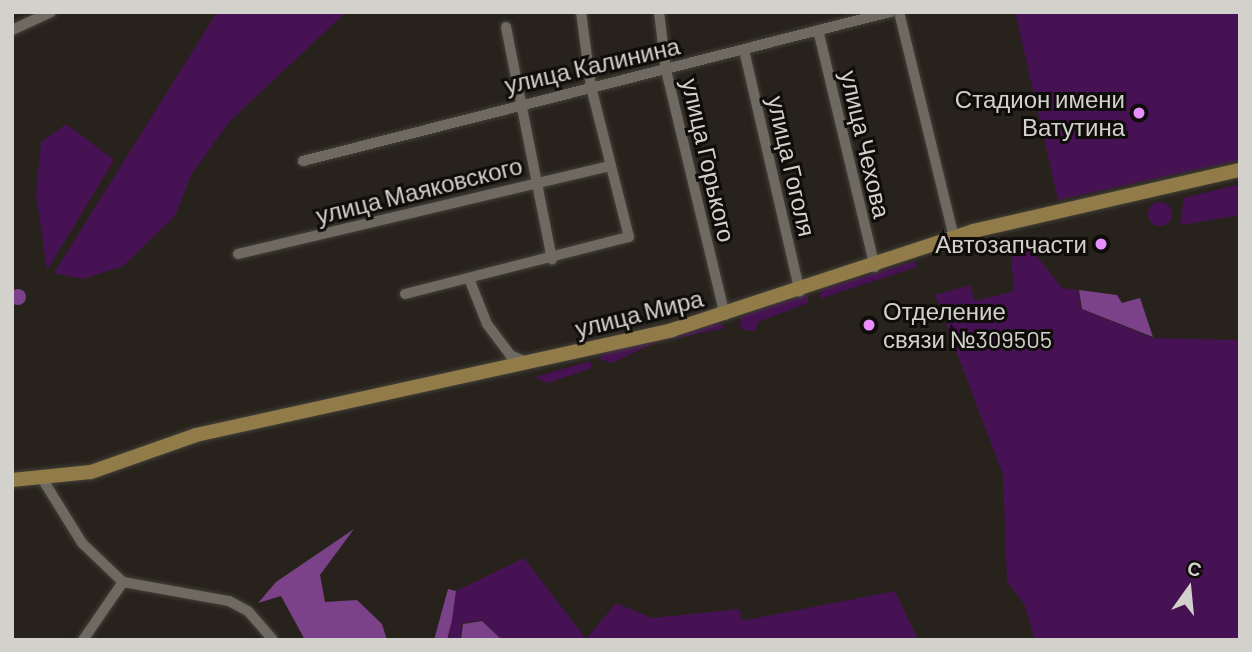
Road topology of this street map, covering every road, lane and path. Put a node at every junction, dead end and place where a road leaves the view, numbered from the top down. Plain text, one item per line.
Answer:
1 (51, 12) edge
2 (581, 12) edge
3 (659, 12) edge
4 (890, 12) edge
5 (899, 12) edge
6 (506, 27) dead end
7 (12, 30) edge
8 (818, 30) junction
9 (744, 50) junction
10 (666, 70) junction
11 (592, 87) junction
12 (525, 101) junction
13 (303, 161) dead end
14 (610, 166) junction
15 (1240, 170) edge
16 (534, 183) junction
17 (954, 237) junction
18 (238, 254) dead end
19 (552, 259) junction
20 (875, 267) junction
21 (470, 281) junction
22 (800, 292) junction
23 (405, 294) dead end
24 (725, 315) junction
25 (528, 363) junction
26 (12, 480) edge
27 (43, 480) junction
28 (123, 582) junction
29 (83, 640) edge
30 (273, 640) edge

1 - 7 street
2 - 11 street
3 - 10 street, улица Горького
4 - 8 street, улица Калинина
5 - 17 street
6 - 12 street
8 - 9 street, улица Калинина
8 - 20 street, улица Чехова
9 - 10 street, улица Калинина
9 - 22 street, улица Гоголя
10 - 11 street, улица Калинина
10 - 24 street, улица Горького
11 - 12 street, улица Калинина
11 - 14 street
12 - 13 street, улица Калинина
12 - 16 street
14 - 16 street, улица Маяковского
14 - 19 street
15 - 17 main road, улица Мира
16 - 18 street, улица Маяковского
16 - 19 street
17 - 20 main road, улица Мира
19 - 21 street
20 - 22 main road, улица Мира
21 - 23 street
21 - 25 street
22 - 24 main road, улица Мира
24 - 25 main road, улица Мира
25 - 27 main road, улица Мира
26 - 27 main road, улица Мира
27 - 28 street
28 - 29 street
28 - 30 street

